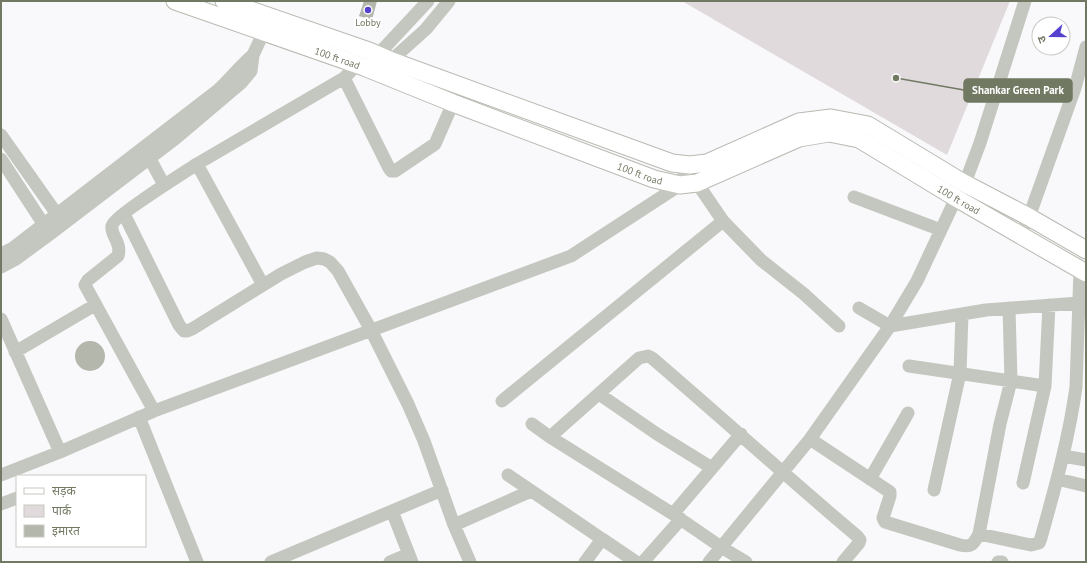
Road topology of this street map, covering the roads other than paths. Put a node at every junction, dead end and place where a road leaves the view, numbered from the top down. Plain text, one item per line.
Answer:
1 (176, 1) edge
2 (224, 1) edge
3 (428, 1) edge
4 (449, 1) edge
5 (1025, 1) edge
6 (267, 25) junction
7 (1086, 47) edge
8 (253, 55) junction
9 (385, 58) junction
10 (366, 68) junction
11 (344, 78) junction
12 (453, 103) junction
13 (1, 135) edge
14 (1, 159) edge
15 (150, 159) junction
16 (197, 164) junction
17 (688, 165) junction
18 (697, 183) junction
19 (964, 183) junction
20 (164, 185) junction
21 (680, 185) junction
22 (854, 197) dead end
23 (956, 198) junction
24 (124, 214) junction
25 (1029, 217) junction
26 (60, 219) junction
27 (723, 221) junction
28 (47, 229) junction
29 (941, 230) junction
30 (1020, 235) junction
31 (1086, 250) edge
32 (1, 254) edge
33 (1, 267) edge
34 (1083, 271) edge
35 (263, 285) junction
36 (1079, 303) junction
37 (95, 305) junction
38 (1049, 305) junction
39 (859, 308) dead end
40 (1009, 308) junction
41 (962, 314) junction
42 (1, 319) edge
43 (839, 326) dead end
44 (890, 326) junction
45 (371, 330) junction
46 (15, 352) junction
47 (909, 366) dead end
48 (960, 373) junction
49 (1011, 382) junction
50 (1045, 386) junction
51 (599, 394) junction
52 (502, 401) dead end
53 (154, 411) junction
54 (908, 413) dead end
55 (139, 417) junction
56 (532, 424) dead end
57 (741, 434) junction
58 (550, 437) junction
59 (810, 439) junction
60 (60, 452) junction
61 (1063, 456) junction
62 (1086, 460) edge
63 (712, 468) junction
64 (782, 472) junction
65 (1, 475) edge
66 (508, 475) dead end
67 (870, 479) junction
68 (1057, 479) junction
69 (1023, 483) dead end
70 (1086, 486) edge
71 (442, 490) junction
72 (934, 490) dead end
73 (531, 491) junction
74 (16, 498) edge
75 (1, 504) edge
76 (392, 511) junction
77 (677, 516) junction
78 (454, 525) junction
79 (979, 534) junction
80 (602, 539) junction
81 (721, 547) junction
82 (410, 558) edge
83 (197, 562) edge
84 (271, 562) edge
85 (390, 562) edge
86 (470, 562) edge
87 (585, 562) edge
88 (636, 562) edge
89 (643, 562) edge
90 (709, 562) edge
91 (746, 562) edge
92 (843, 562) edge
93 (998, 562) edge
94 (1002, 562) edge

1 - 6 main road, 100 ft road
2 - 6 main road, 100 ft road
3 - 9 street
4 - 9 street
5 - 19 street
6 - 8 street
6 - 9 main road, 100 ft road
6 - 10 main road, 100 ft road
7 - 25 street
8 - 15 street
8 - 26 street
9 - 10 street
9 - 17 main road, 100 ft road
10 - 11 street
10 - 12 main road, 100 ft road
11 - 12 street
11 - 16 street
12 - 21 main road, 100 ft road
13 - 26 street
14 - 28 street
15 - 20 street
15 - 26 street
16 - 20 street
16 - 35 street
17 - 19 main road, 100 ft road
17 - 21 street
18 - 21 main road, 100 ft road
18 - 23 main road, 100 ft road
18 - 27 street
19 - 23 street
19 - 25 main road, 100 ft road
20 - 24 street
21 - 45 street
22 - 29 street
23 - 29 street
23 - 30 main road, 100 ft road
24 - 35 street
24 - 37 street
25 - 30 street
25 - 31 main road, 100 ft road
26 - 28 street
27 - 43 street
27 - 52 street
28 - 32 street
28 - 33 street
29 - 44 street
30 - 34 main road, 100 ft road
34 - 36 street
35 - 45 street
36 - 38 street
36 - 61 street
37 - 46 street
37 - 53 street
38 - 40 street
38 - 50 street
39 - 44 street
40 - 41 street
40 - 49 street
41 - 44 street
41 - 48 street
42 - 46 street
44 - 59 street
45 - 53 street
45 - 71 street
46 - 60 street
47 - 48 street
48 - 49 street
48 - 72 street
49 - 50 street
49 - 79 street
50 - 69 street
51 - 57 street
51 - 58 street
51 - 63 street
53 - 55 street
54 - 67 street
55 - 60 street
55 - 83 street
56 - 58 street
57 - 63 street
57 - 64 street
58 - 77 street
59 - 64 street
59 - 67 street
60 - 65 street
61 - 62 street
61 - 68 street
63 - 77 street
64 - 81 street
64 - 92 street
66 - 73 street
67 - 79 street
68 - 70 street
68 - 79 street
71 - 76 street
71 - 78 street
73 - 78 street
73 - 80 street
74 - 75 street
76 - 82 street
76 - 84 street
77 - 81 street
77 - 89 street
78 - 86 street
80 - 87 street
80 - 88 street
81 - 90 street
81 - 91 street
82 - 85 street
93 - 94 street

